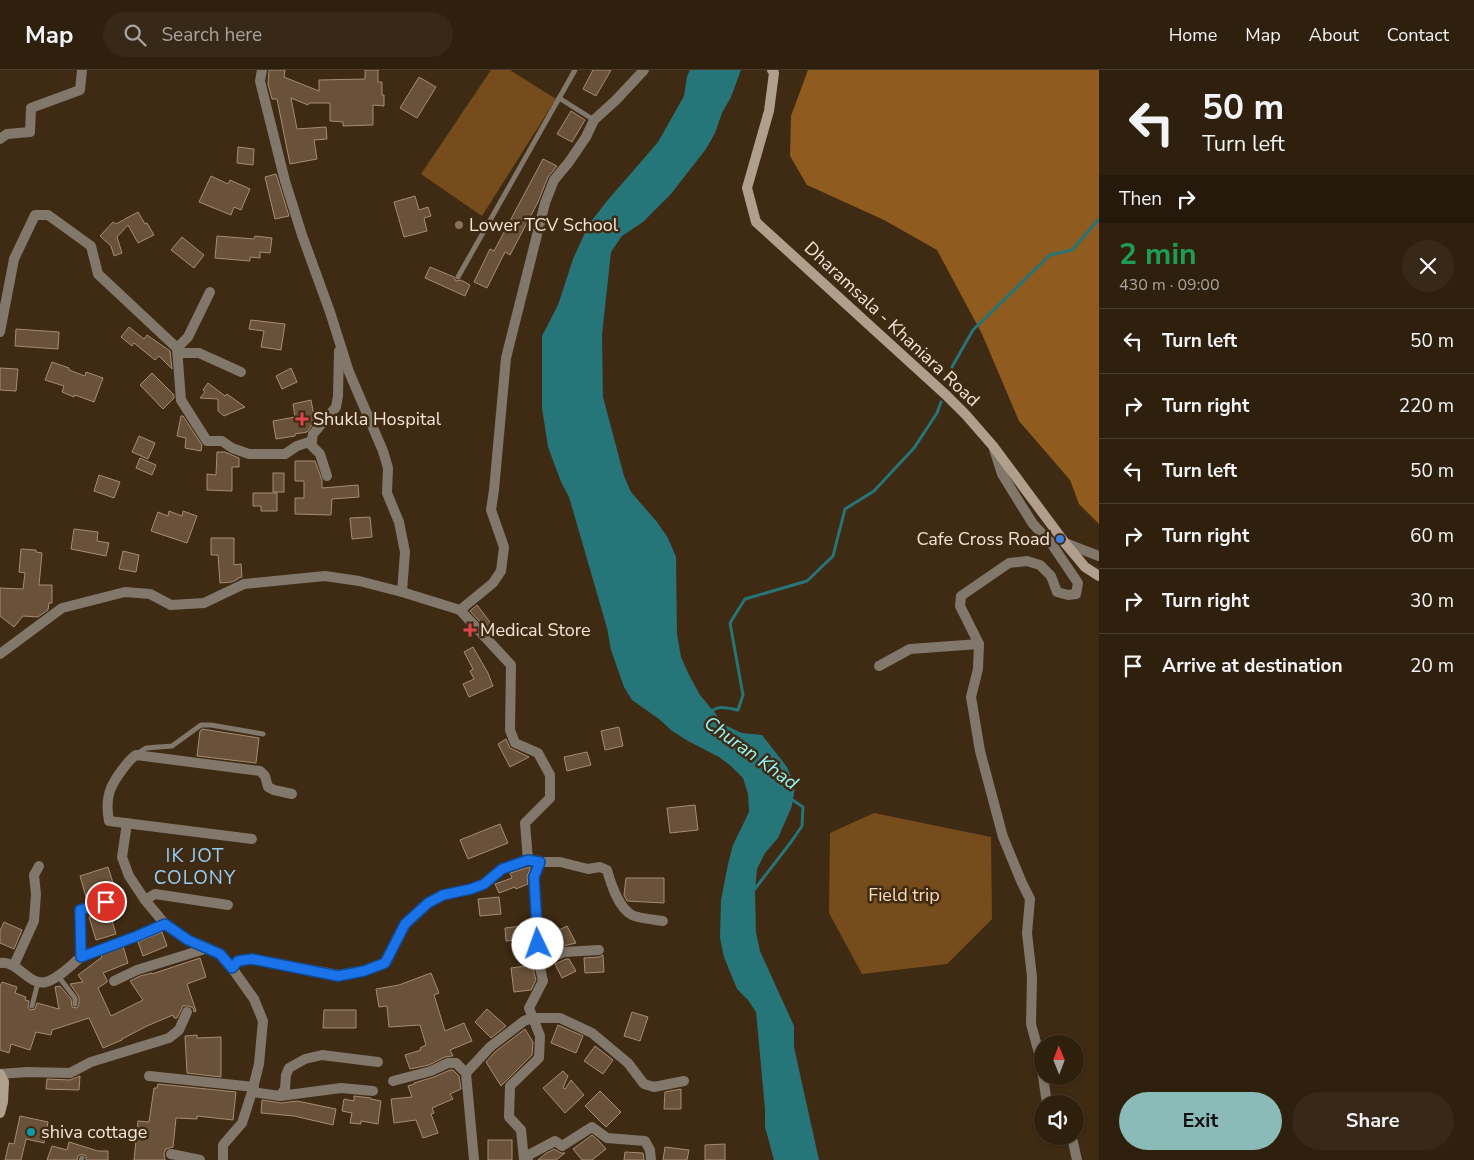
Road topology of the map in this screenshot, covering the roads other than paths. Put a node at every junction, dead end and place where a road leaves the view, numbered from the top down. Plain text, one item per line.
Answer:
1 (82, 70) edge
2 (262, 70) edge
3 (575, 70) edge
4 (644, 70) edge
5 (772, 70) edge
6 (559, 98) junction
7 (594, 120) junction
8 (0, 139) edge
9 (458, 277) dead end
10 (210, 292) dead end
11 (0, 332) edge
12 (338, 338) junction
13 (178, 351) junction
14 (241, 372) dead end
15 (312, 440) junction
16 (993, 446) junction
17 (327, 476) dead end
18 (1065, 543) junction
19 (1099, 556) edge
20 (1099, 576) edge
21 (402, 592) junction
22 (460, 610) junction
23 (979, 644) junction
24 (0, 654) edge
25 (879, 666) dead end
26 (264, 734) dead end
27 (136, 755) junction
28 (292, 794) dead end
29 (127, 824) junction
30 (252, 839) dead end
31 (528, 860) junction
32 (540, 862) junction
33 (39, 866) dead end
34 (145, 900) junction
35 (106, 902) dead end
36 (228, 905) dead end
37 (80, 910) joint
38 (663, 921) dead end
39 (165, 924) junction
40 (208, 948) junction
41 (599, 950) dead end
42 (81, 957) junction
43 (539, 962) junction
44 (0, 963) edge
45 (14, 966) junction
46 (232, 968) junction
47 (57, 976) junction
48 (38, 981) junction
49 (114, 981) dead end
50 (75, 1004) dead end
51 (32, 1006) dead end
52 (187, 1012) dead end
53 (532, 1018) junction
54 (1034, 1035) edge
55 (378, 1062) dead end
56 (0, 1074) edge
57 (466, 1074) junction
58 (149, 1076) dead end
59 (393, 1081) dead end
60 (684, 1081) dead end
61 (253, 1089) junction
62 (373, 1091) dead end
63 (280, 1096) junction
64 (0, 1113) edge
65 (1074, 1145) edge
66 (171, 1154) dead end
67 (526, 1159) edge
68 (200, 1160) edge
69 (223, 1160) edge
70 (474, 1160) edge
71 (651, 1160) edge
72 (1077, 1160) edge

1 - 8 street
2 - 12 street
3 - 6 lane
4 - 7 street
5 - 16 street, Dharamsala - Khaniara Road
6 - 7 lane
6 - 9 lane
7 - 22 street
10 - 13 street
11 - 13 street
12 - 15 street
12 - 21 street
13 - 14 street
13 - 15 street
15 - 17 street
16 - 18 street, Dharamsala - Khaniara Road
16 - 23 street
18 - 19 street
18 - 20 street, Dharamsala - Khaniara Road
21 - 22 street
21 - 24 street
22 - 31 street
23 - 25 street
23 - 54 street
26 - 27 lane
27 - 28 street
27 - 29 street
29 - 30 street
29 - 34 street
31 - 32 street
31 - 46 street
32 - 38 street
32 - 43 street
33 - 45 street
34 - 36 street
34 - 39 street
35 - 37 lane
37 - 42 street
39 - 40 street
39 - 42 lane
40 - 46 street
40 - 49 street
41 - 43 street
42 - 47 street
43 - 53 street
44 - 45 street
45 - 48 street
46 - 61 street
47 - 48 street
47 - 50 lane
48 - 51 lane
52 - 56 street
53 - 57 street
53 - 60 street
53 - 67 street
55 - 63 street
56 - 64 street
57 - 59 street
57 - 70 street
58 - 61 street
61 - 63 street
61 - 69 street
62 - 63 street
65 - 72 street
66 - 68 street
67 - 71 street

